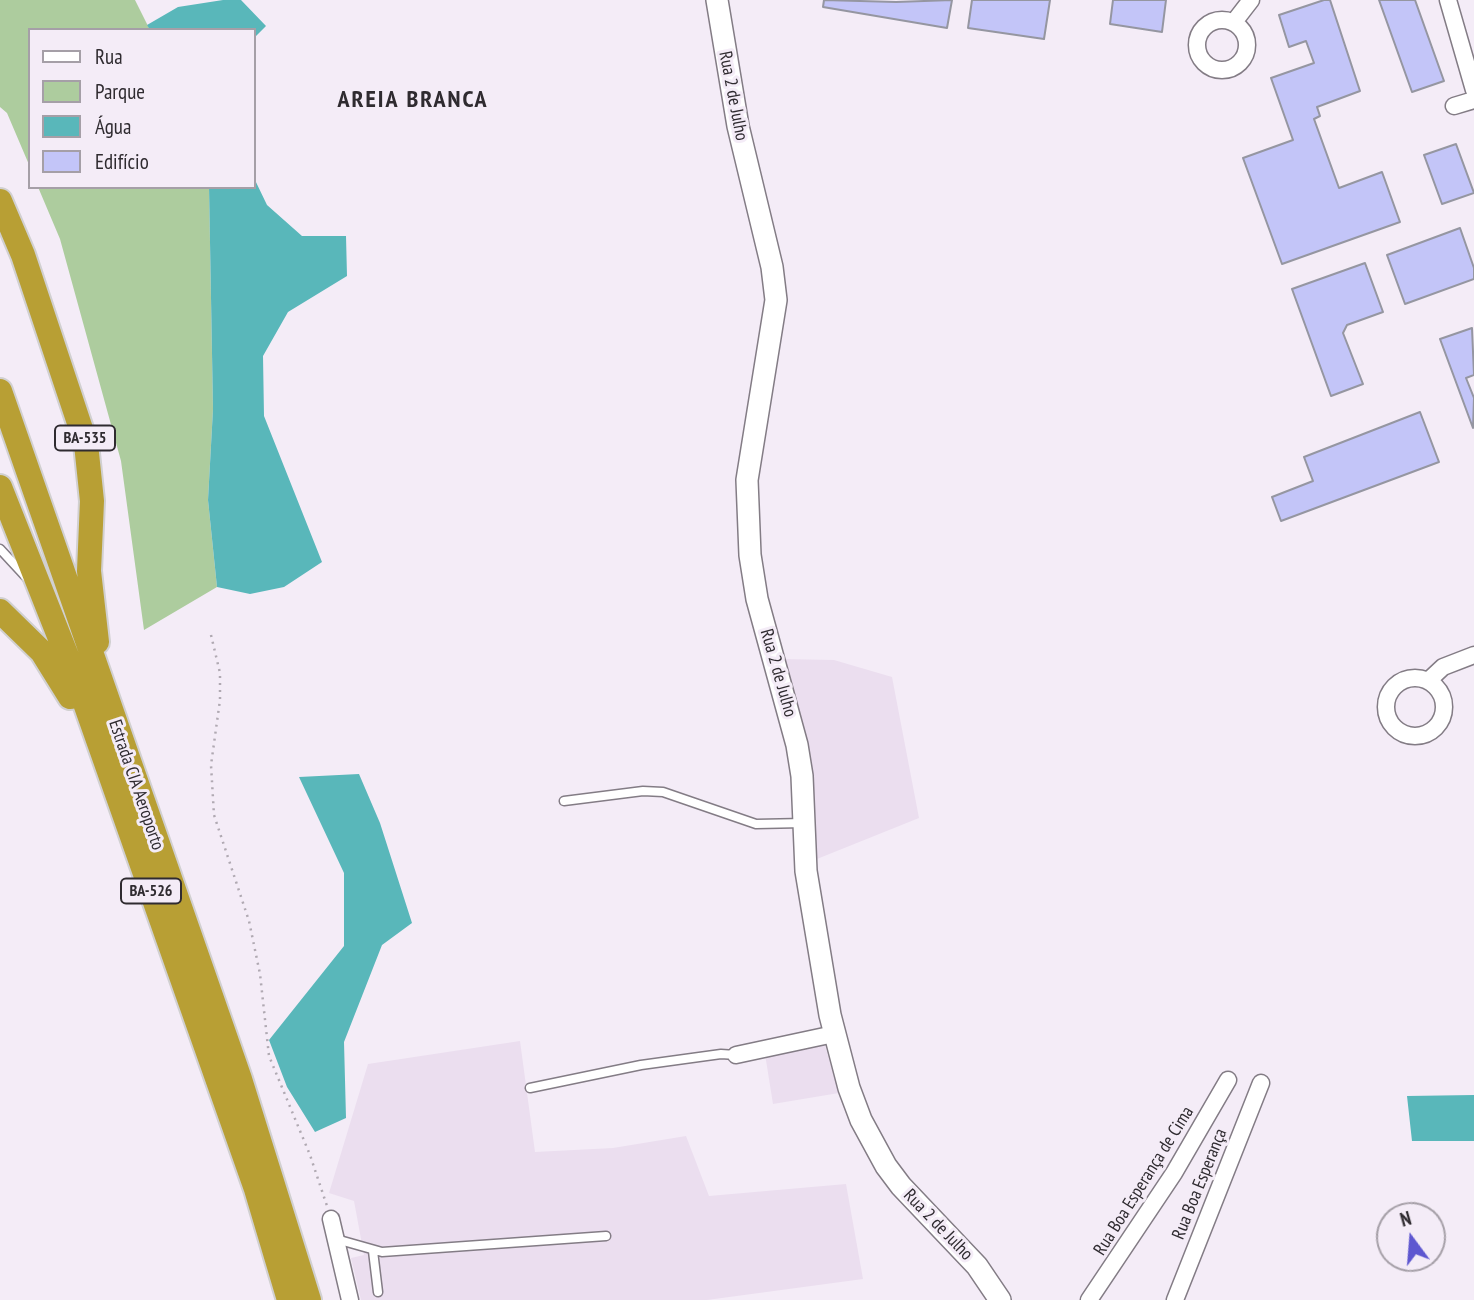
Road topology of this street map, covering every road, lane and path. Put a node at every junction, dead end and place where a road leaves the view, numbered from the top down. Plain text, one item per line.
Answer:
1 (717, 0) edge
2 (1251, 0) edge
3 (1448, 0) edge
4 (1234, 22) dead end
5 (1474, 90) edge
6 (1474, 100) edge
7 (1454, 106) dead end
8 (0, 201) edge
9 (0, 391) edge
10 (0, 487) edge
11 (0, 549) edge
12 (46, 598) junction
13 (0, 611) edge
14 (212, 635) dead end
15 (1474, 655) edge
16 (1428, 681) dead end
17 (102, 688) junction
18 (107, 766) junction
19 (564, 801) dead end
20 (804, 823) junction
21 (834, 1034) junction
22 (736, 1055) joint
23 (1228, 1080) dead end
24 (1261, 1083) dead end
25 (530, 1088) dead end
26 (331, 1219) joint
27 (607, 1236) dead end
28 (336, 1240) junction
29 (373, 1251) junction
30 (299, 1263) junction
31 (378, 1292) dead end
32 (289, 1300) edge
33 (309, 1300) edge
34 (320, 1300) edge
35 (350, 1300) edge
36 (1000, 1300) edge
37 (1089, 1300) edge
38 (1175, 1300) edge

1 - 20 main road, Rua 2 de Julho
2 - 4 street
3 - 5 street
6 - 7 street
8 - 17 highway, BA-535
9 - 17 highway, Estrada CIA Aeroporto / BA-526
10 - 12 highway, Estrada CIA Aeroporto / BA-526
11 - 12 lane
12 - 18 highway, Estrada CIA Aeroporto / BA-526
13 - 18 highway, BA-526
14 - 26 path
15 - 16 street
17 - 30 highway, Estrada CIA Aeroporto / BA-526
18 - 32 highway, Estrada CIA Aeroporto / BA-526
19 - 20 lane
20 - 21 main road, Rua 2 de Julho
21 - 22 street
21 - 36 main road, Rua 2 de Julho
22 - 25 lane
23 - 37 street, Rua Boa Esperança de Cima
24 - 38 street, Rua Boa Esperança
26 - 28 street
27 - 29 lane
28 - 29 lane
28 - 35 street
29 - 31 lane
30 - 33 highway, Estrada CIA Aeroporto / BA-526
30 - 34 highway

